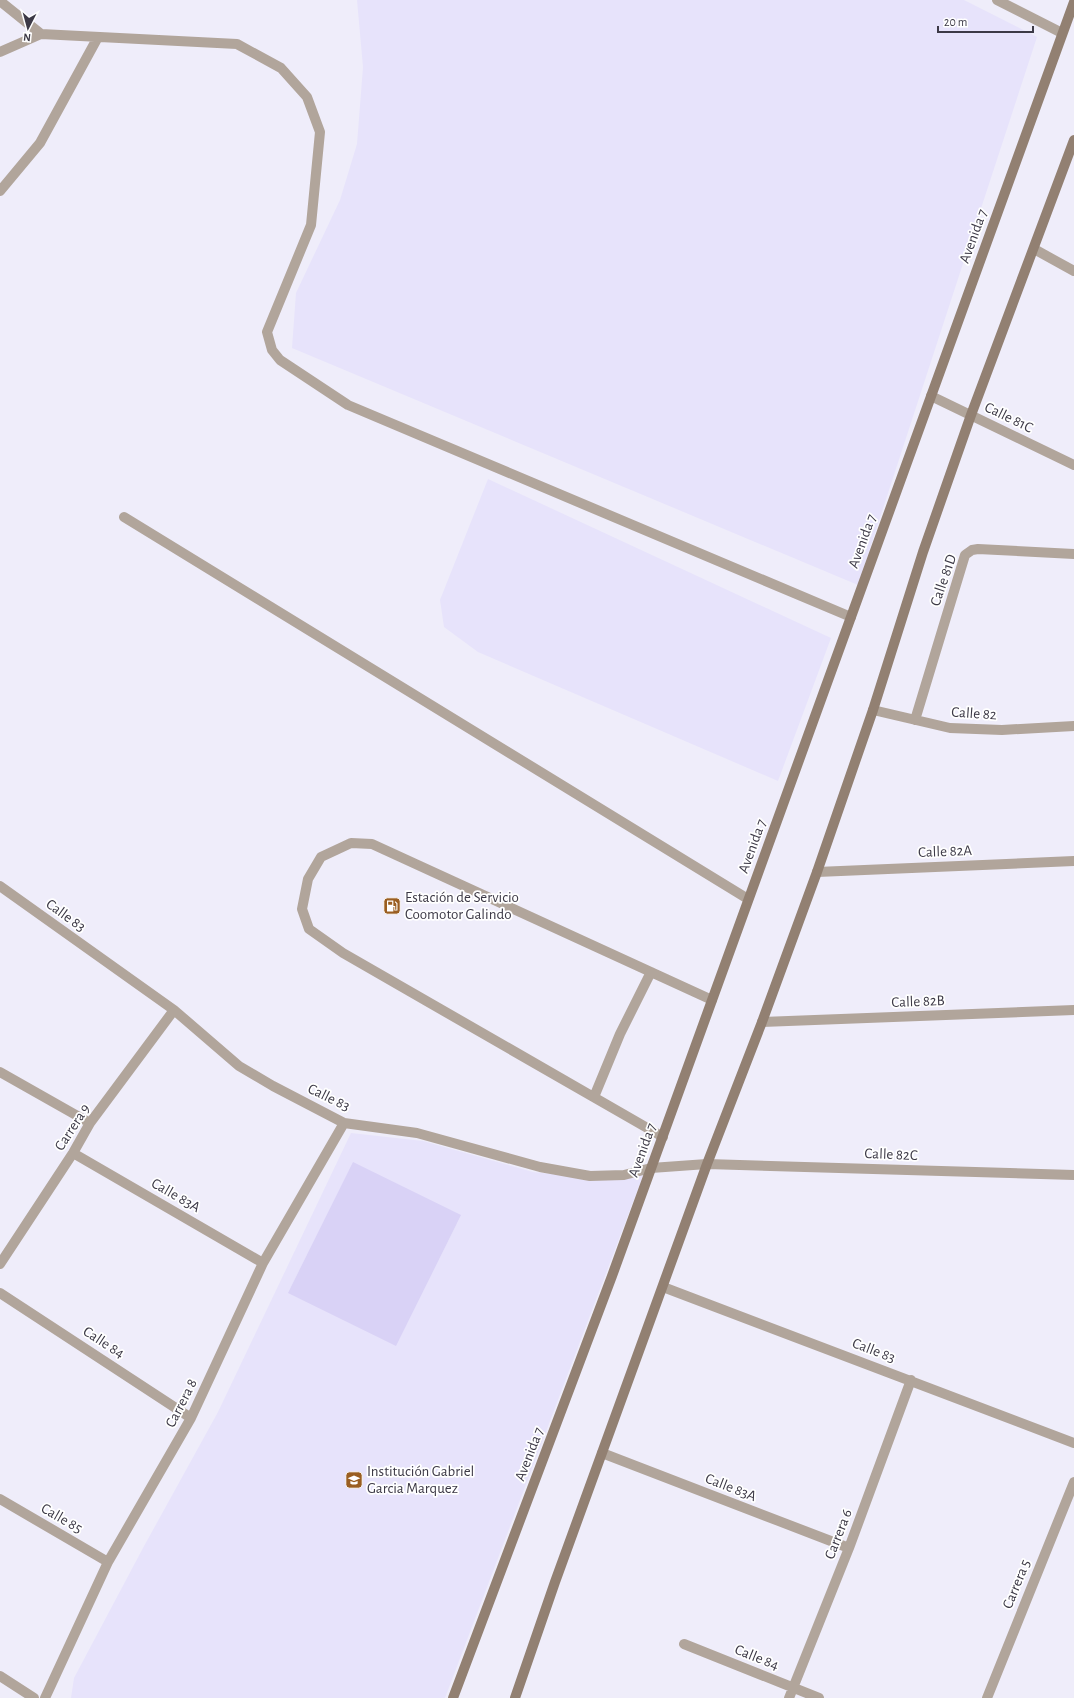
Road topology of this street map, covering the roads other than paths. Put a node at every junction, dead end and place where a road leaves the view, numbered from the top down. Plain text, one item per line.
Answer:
1 (997, 0) edge
2 (0, 1) edge
3 (1074, 2) edge
4 (1062, 33) junction
5 (41, 34) junction
6 (98, 38) junction
7 (0, 52) edge
8 (1074, 140) edge
9 (0, 192) edge
10 (1034, 249) junction
11 (1074, 271) edge
12 (931, 396) junction
13 (971, 416) junction
14 (1074, 465) edge
15 (124, 517) dead end
16 (1074, 554) edge
17 (850, 617) junction
18 (873, 710) junction
19 (915, 720) junction
20 (1074, 726) edge
21 (1074, 861) edge
22 (817, 872) junction
23 (0, 886) edge
24 (748, 899) junction
25 (651, 972) junction
26 (712, 1000) junction
27 (174, 1010) junction
28 (1074, 1010) edge
29 (762, 1022) junction
30 (0, 1072) edge
31 (594, 1097) junction
32 (90, 1123) junction
33 (344, 1123) junction
34 (663, 1137) junction
35 (73, 1153) junction
36 (707, 1164) junction
37 (652, 1168) junction
38 (1074, 1175) edge
39 (1, 1259) edge
40 (263, 1263) junction
41 (663, 1287) junction
42 (0, 1293) edge
43 (911, 1380) junction
44 (191, 1418) junction
45 (1074, 1443) edge
46 (602, 1453) junction
47 (1074, 1482) edge
48 (0, 1499) edge
49 (849, 1548) junction
50 (108, 1562) junction
51 (684, 1644) dead end
52 (0, 1676) edge
53 (793, 1688) junction
54 (34, 1698) edge
55 (45, 1698) edge
56 (453, 1698) edge
57 (515, 1698) edge
58 (789, 1698) edge
59 (819, 1698) edge
60 (987, 1698) edge

1 - 4 street
2 - 5 street
3 - 4 main road, Avenida 7
4 - 12 main road, Avenida 7
5 - 6 street
5 - 7 street
6 - 9 street
6 - 17 street
8 - 10 main road
10 - 11 street
10 - 13 main road
12 - 13 street, Calle 81C
12 - 17 main road, Avenida 7
13 - 14 street, Calle 81C
13 - 18 main road
15 - 24 street
16 - 19 street, Calle 81D
17 - 24 main road, Avenida 7
18 - 19 street, Calle 82
18 - 22 main road
19 - 20 street, Calle 82
21 - 22 street, Calle 82A
22 - 29 main road
23 - 27 street, Calle 83
24 - 26 main road, Avenida 7
25 - 26 street
25 - 31 street
25 - 31 street
26 - 34 main road, Avenida 7
27 - 32 street, Carrera 9
27 - 33 street, Calle 83
28 - 29 street, Calle 82B
29 - 36 main road
30 - 32 street
31 - 34 street
32 - 35 street, Carrera 9
33 - 37 street, Calle 83
33 - 40 street, Carrera 8
34 - 37 main road, Avenida 7
35 - 39 street, Carrera 9
35 - 40 street, Calle 83A
36 - 37 street, Calle 83
36 - 38 street, Calle 82C
36 - 41 main road
37 - 56 main road, Avenida 7
40 - 44 street, Carrera 8
41 - 43 street, Calle 83
41 - 46 main road
42 - 44 street, Calle 84
43 - 45 street, Calle 83
43 - 49 street, Carrera 6
44 - 50 street, Carrera 8
46 - 49 street, Calle 83A
46 - 57 main road
47 - 60 street, Carrera 5
48 - 50 street, Calle 85
49 - 53 street, Carrera 6
50 - 55 street, Carrera 8
51 - 53 street, Calle 84
52 - 54 street
53 - 58 street, Carrera 6
53 - 59 street, Calle 84

